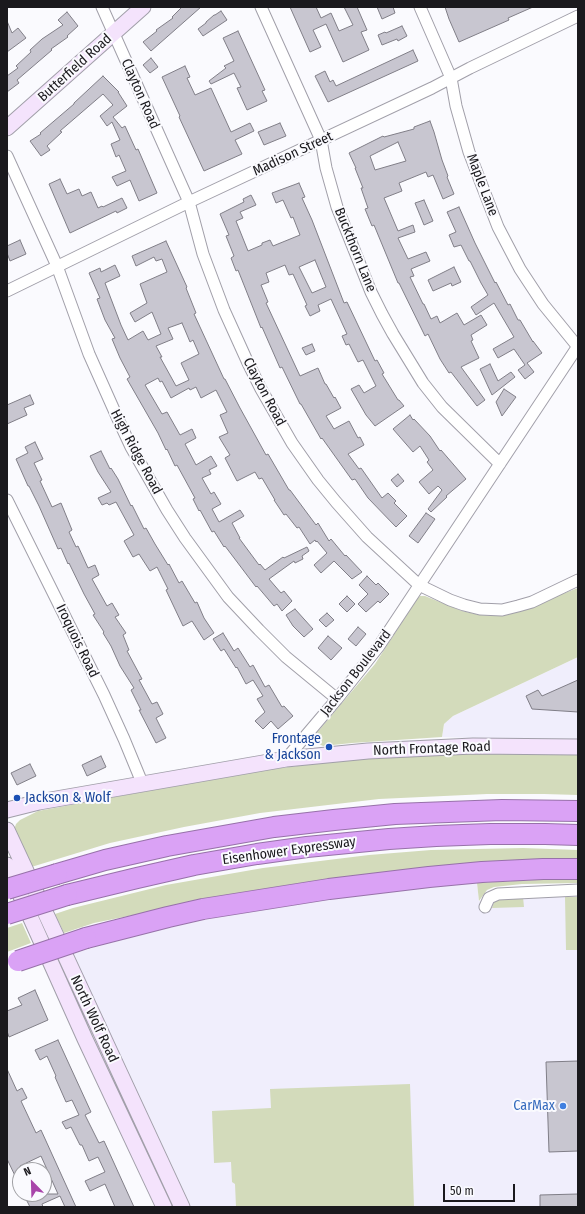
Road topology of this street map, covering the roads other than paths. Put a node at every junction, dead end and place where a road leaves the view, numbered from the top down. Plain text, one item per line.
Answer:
1 (102, 7) edge
2 (143, 7) edge
3 (261, 7) edge
4 (420, 7) edge
5 (578, 16) edge
6 (114, 33) junction
7 (451, 78) junction
8 (7, 128) edge
9 (321, 140) junction
10 (7, 156) edge
11 (189, 202) junction
12 (58, 266) junction
13 (7, 291) edge
14 (578, 346) edge
15 (500, 464) junction
16 (7, 500) edge
17 (578, 580) edge
18 (420, 585) junction
19 (338, 700) junction
20 (578, 747) edge
21 (286, 759) junction
22 (143, 785) junction
23 (7, 810) edge
24 (578, 811) edge
25 (7, 830) edge
26 (578, 836) edge
27 (7, 865) edge
28 (578, 869) edge
29 (7, 889) edge
30 (578, 890) edge
31 (485, 907) dead end
32 (7, 914) edge
33 (11, 963) edge
34 (164, 1207) edge
35 (182, 1207) edge

1 - 6 street, Clayton Road
2 - 6 main road, Butterfield Road
3 - 9 street, Buckthorn Lane
4 - 7 street, Maple Lane
5 - 7 street, Madison Street
6 - 8 main road, Butterfield Road
6 - 11 street, Clayton Road
7 - 9 street, Madison Street
7 - 14 street, Maple Lane
9 - 11 street, Madison Street
9 - 15 street, Buckthorn Lane
10 - 12 street, High Ridge Road
11 - 12 street, Madison Street
11 - 18 street, Clayton Road
12 - 13 street, Madison Street
12 - 19 street, High Ridge Road
14 - 15 street, Jackson Boulevard
15 - 18 street, Jackson Boulevard
16 - 22 street, Iroquois Road
17 - 18 street, Clayton Road
18 - 19 street, Jackson Boulevard
19 - 21 street, Jackson Boulevard
20 - 21 main road, North Frontage Road
21 - 22 main road
22 - 23 main road
24 - 29 highway, Eisenhower Expressway, bridge
25 - 35 main road, North Wolf Road
26 - 32 highway, Eisenhower Expressway, bridge
27 - 34 main road, North Wolf Road
28 - 33 highway, bridge
30 - 31 street

